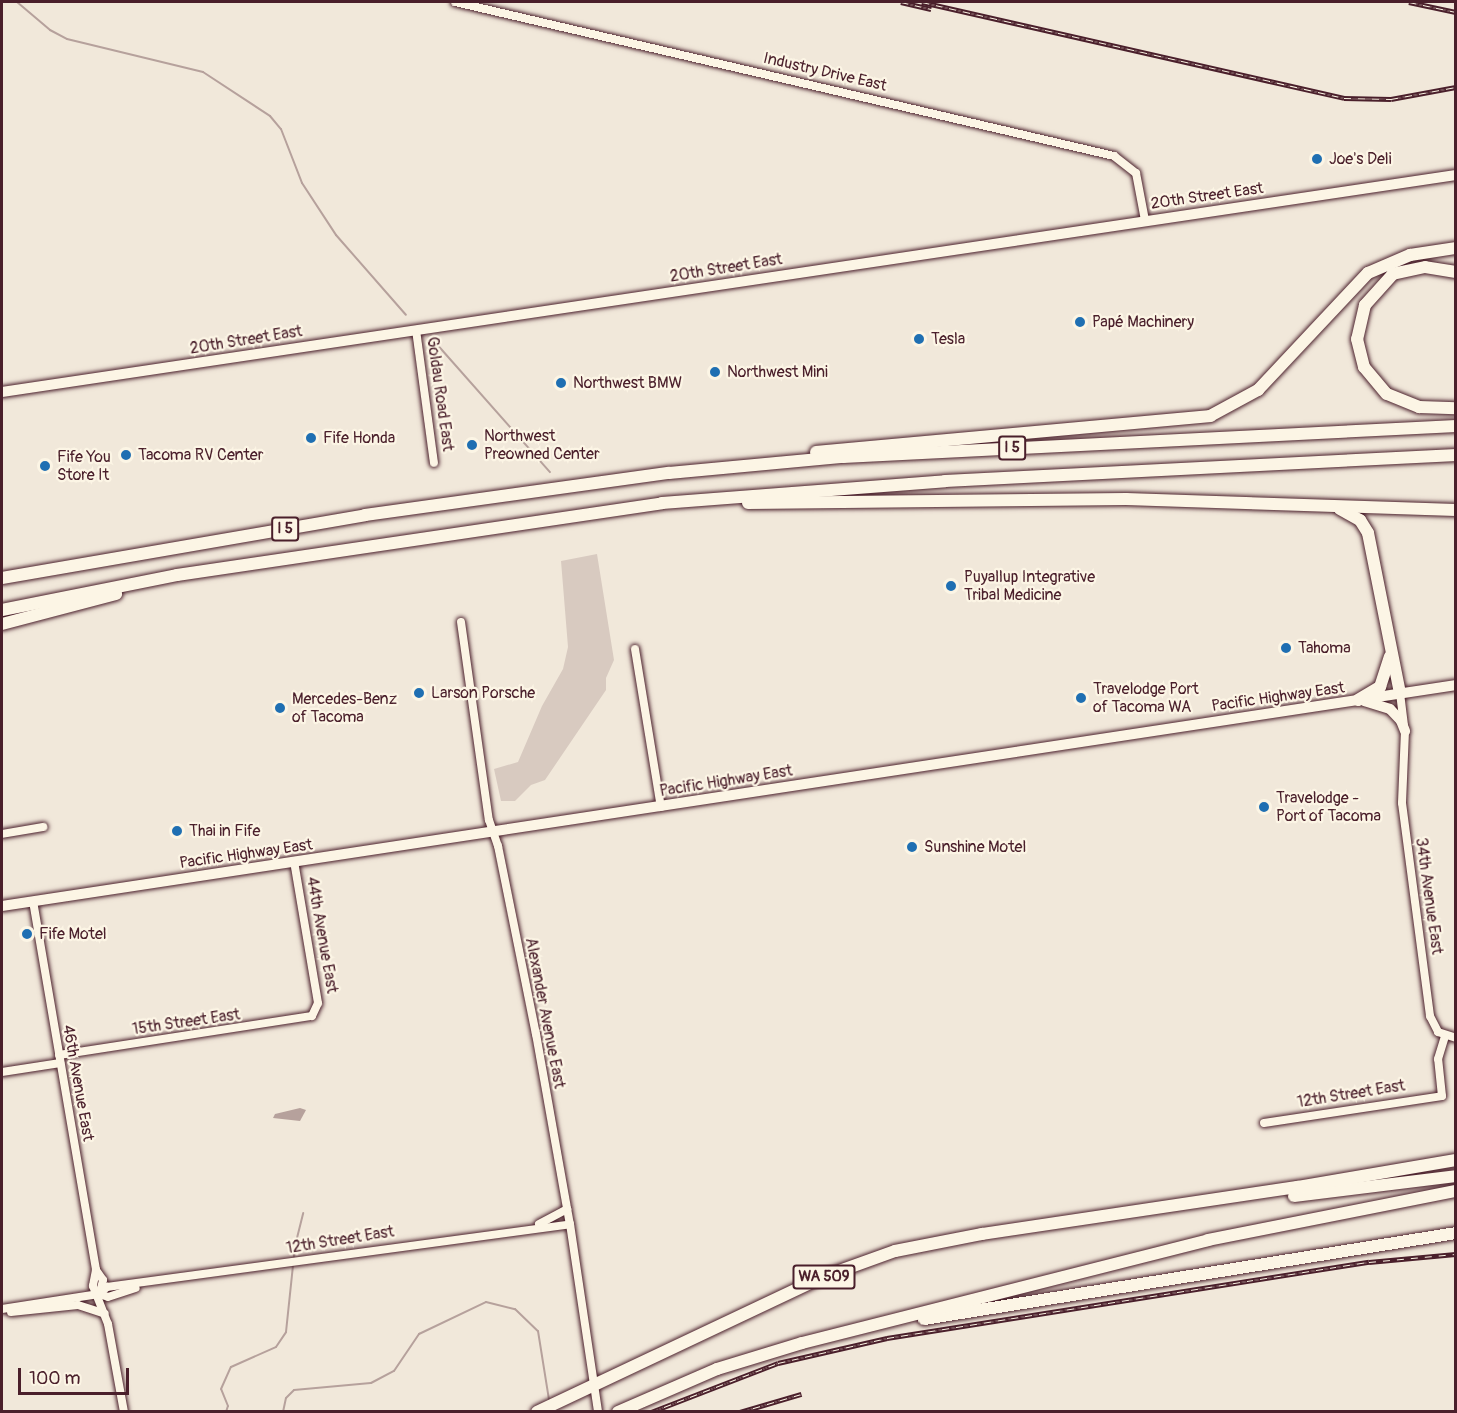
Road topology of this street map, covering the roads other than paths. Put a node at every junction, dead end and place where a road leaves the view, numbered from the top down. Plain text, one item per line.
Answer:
1 (455, 2) edge
2 (1455, 175) edge
3 (1145, 220) junction
4 (1455, 248) edge
5 (1455, 272) edge
6 (416, 330) junction
7 (2, 392) edge
8 (1455, 408) edge
9 (1455, 426) edge
10 (1455, 455) edge
11 (774, 462) junction
12 (434, 463) dead end
13 (1324, 505) junction
14 (642, 506) junction
15 (1455, 510) edge
16 (177, 575) junction
17 (2, 578) edge
18 (2, 610) edge
19 (461, 622) dead end
20 (2, 624) edge
21 (1392, 641) junction
22 (635, 649) dead end
23 (1455, 684) edge
24 (1400, 693) junction
25 (1358, 700) junction
26 (1405, 731) junction
27 (661, 807) junction
28 (43, 827) dead end
29 (493, 832) junction
30 (2, 834) edge
31 (294, 861) junction
32 (33, 901) junction
33 (2, 906) edge
34 (315, 1013) joint
35 (1445, 1036) junction
36 (1455, 1038) edge
37 (59, 1059) junction
38 (2, 1072) edge
39 (1264, 1123) dead end
40 (1455, 1160) edge
41 (1455, 1176) edge
42 (1455, 1191) edge
43 (567, 1209) junction
44 (1096, 1218) junction
45 (570, 1224) junction
46 (536, 1225) junction
47 (1455, 1233) edge
48 (99, 1294) junction
49 (2, 1310) edge
50 (105, 1314) junction
51 (832, 1335) junction
52 (595, 1383) junction
53 (124, 1412) edge
54 (537, 1412) edge
55 (598, 1412) edge
56 (618, 1412) edge

1 - 3 street, Industry Drive East
2 - 3 main road, 20th Street East
3 - 6 main road, 20th Street East
4 - 11 highway
5 - 8 highway
6 - 7 main road, 20th Street East
6 - 12 street, Goldau Road East
9 - 11 highway, I 5
10 - 14 highway, I 5
11 - 17 highway, I 5
13 - 14 highway
13 - 15 highway
13 - 21 highway
14 - 16 highway, I 5
16 - 18 highway, I 5
16 - 20 highway
19 - 29 street, Alexander Avenue East
21 - 24 highway
21 - 25 highway
22 - 27 street
23 - 24 main road, Pacific Highway East
24 - 25 main road, Pacific Highway East
24 - 26 street, 34th Avenue East
25 - 26 main road
25 - 27 main road, Pacific Highway East
26 - 35 street, 34th Avenue East
27 - 29 main road, Pacific Highway East
28 - 30 street
29 - 31 main road, Pacific Highway East
29 - 43 street, Alexander Avenue East
31 - 32 main road, Pacific Highway East
31 - 34 street, 44th Avenue East
32 - 33 main road, Pacific Highway East
32 - 37 street, 46th Avenue East
34 - 37 street, 15th Street East
35 - 36 street
35 - 39 street, 12th Street East
37 - 38 street, 15th Street East
37 - 48 street, 46th Avenue East
40 - 44 highway
41 - 44 highway, WA 509
42 - 51 highway
43 - 45 street, Alexander Avenue East
43 - 46 street, 12th Street East
44 - 52 highway, WA 509
45 - 46 street, 12th Street East
45 - 52 street, Alexander Avenue East
46 - 48 street, 12th Street East
47 - 51 highway
48 - 49 street, 12th Street East
48 - 50 street, 46th Avenue East
49 - 50 street
50 - 53 street, 46th Avenue East
51 - 56 highway
52 - 54 highway, WA 509
52 - 55 street, Alexander Avenue East

